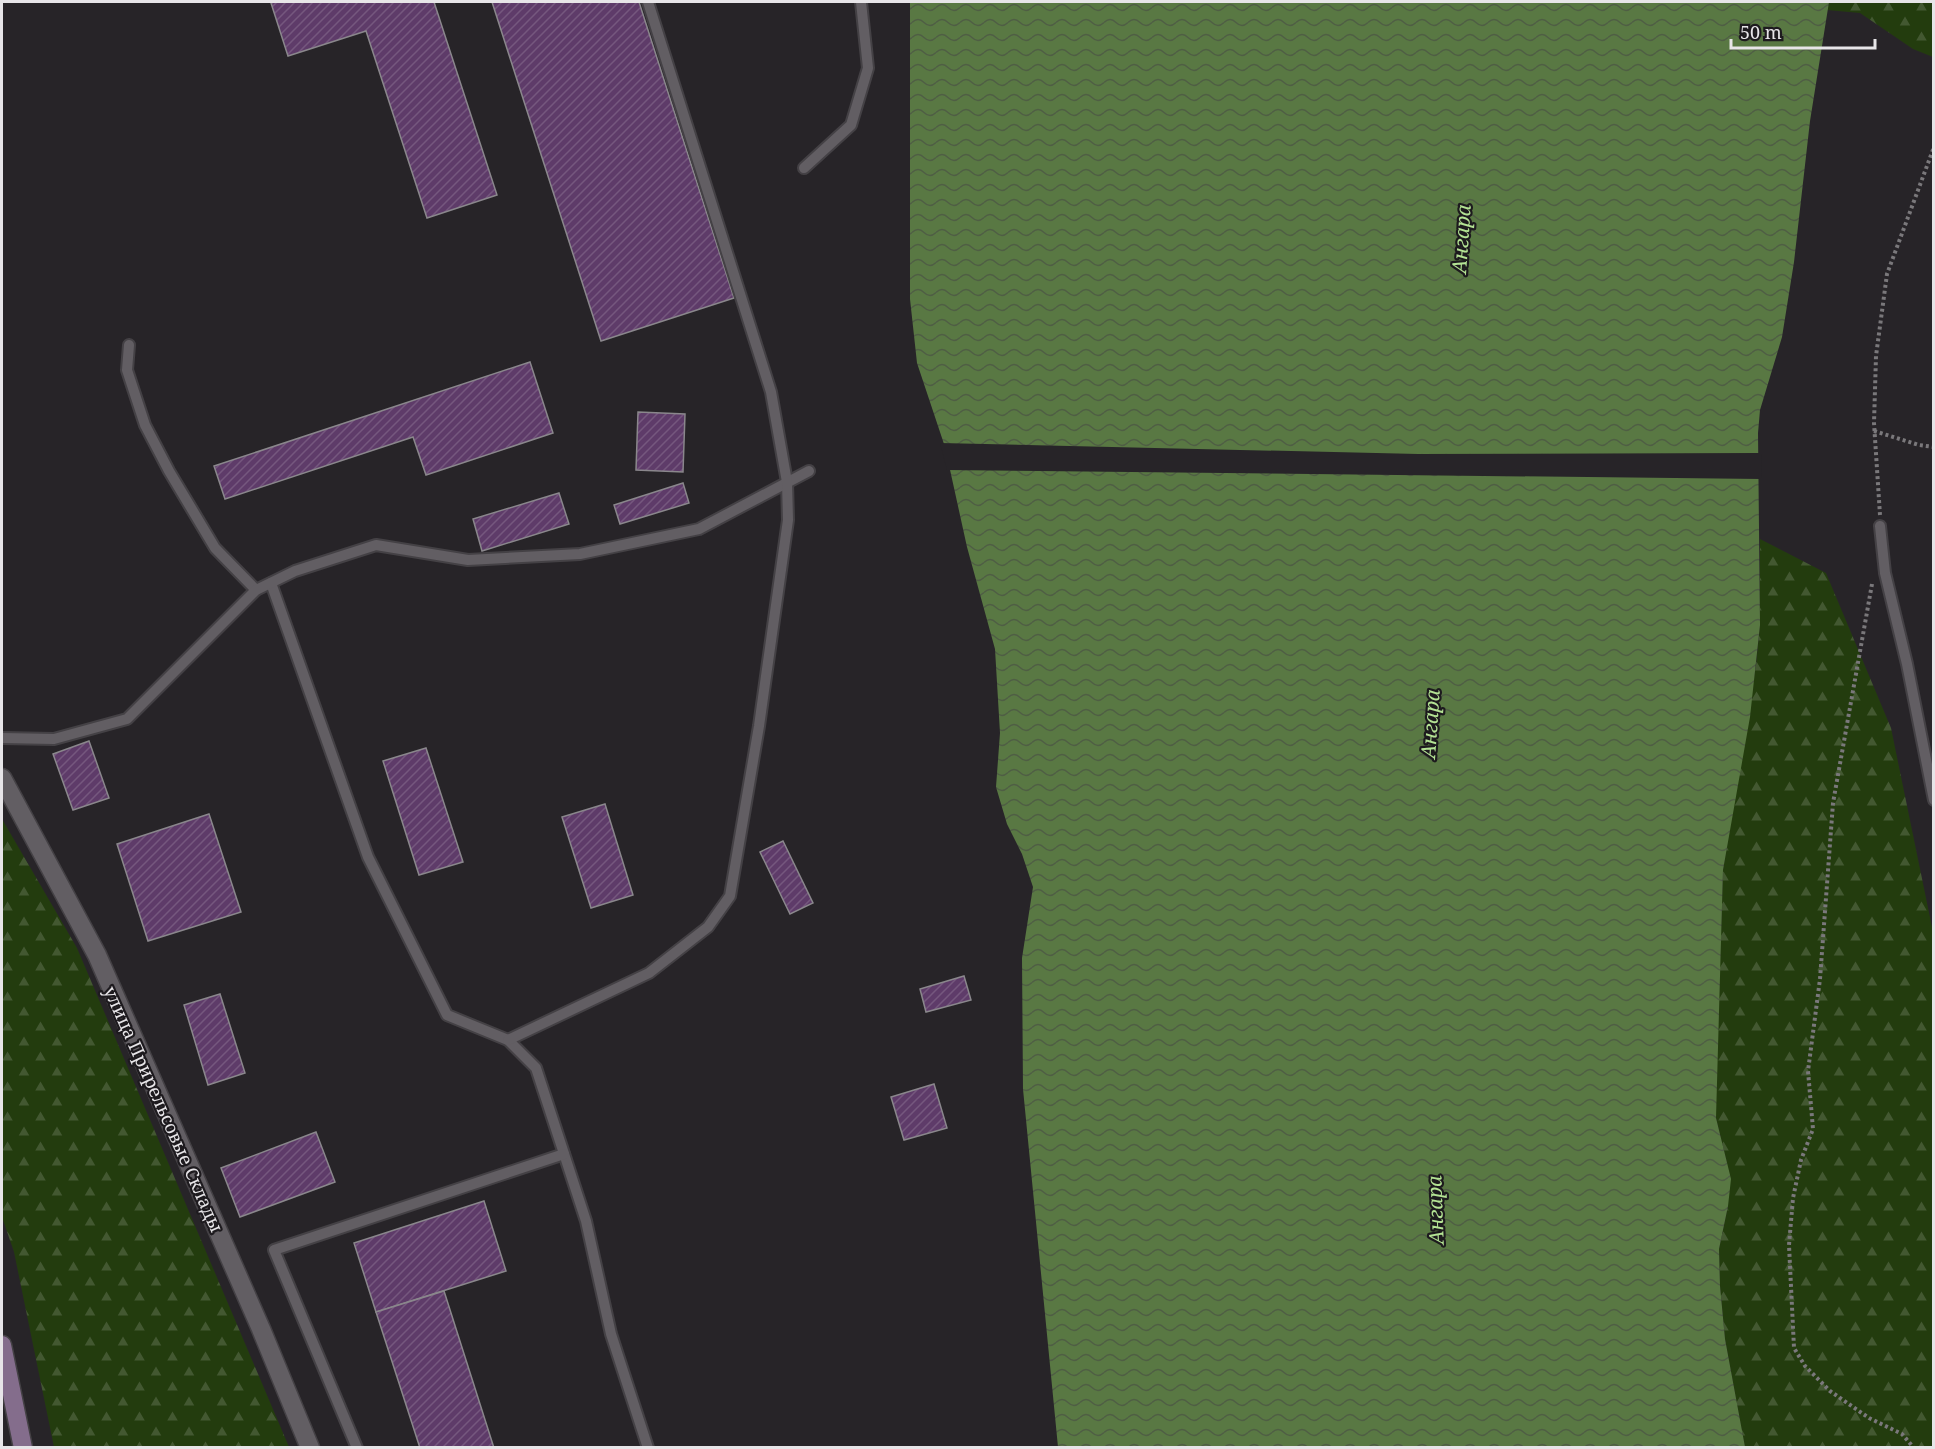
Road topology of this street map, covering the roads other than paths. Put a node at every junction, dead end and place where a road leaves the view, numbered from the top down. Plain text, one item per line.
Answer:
1 (648, 2) edge
2 (861, 2) edge
3 (804, 168) dead end
4 (129, 345) dead end
5 (808, 471) dead end
6 (787, 482) junction
7 (1880, 526) road end
8 (271, 583) junction
9 (256, 590) junction
10 (2, 738) edge
11 (2, 778) edge
12 (1934, 800) edge
13 (508, 1040) junction
14 (564, 1154) junction
15 (2, 1346) edge
16 (23, 1448) edge
17 (310, 1448) edge
18 (357, 1448) edge
19 (648, 1448) edge

1 - 6 lane
2 - 3 lane
4 - 9 lane
5 - 6 lane
6 - 8 lane
6 - 13 lane
7 - 12 lane
8 - 9 lane
8 - 13 lane
9 - 10 lane
11 - 17 street, улица Прирельсовые Склады
13 - 14 lane
14 - 18 lane
14 - 19 lane
15 - 16 main road

